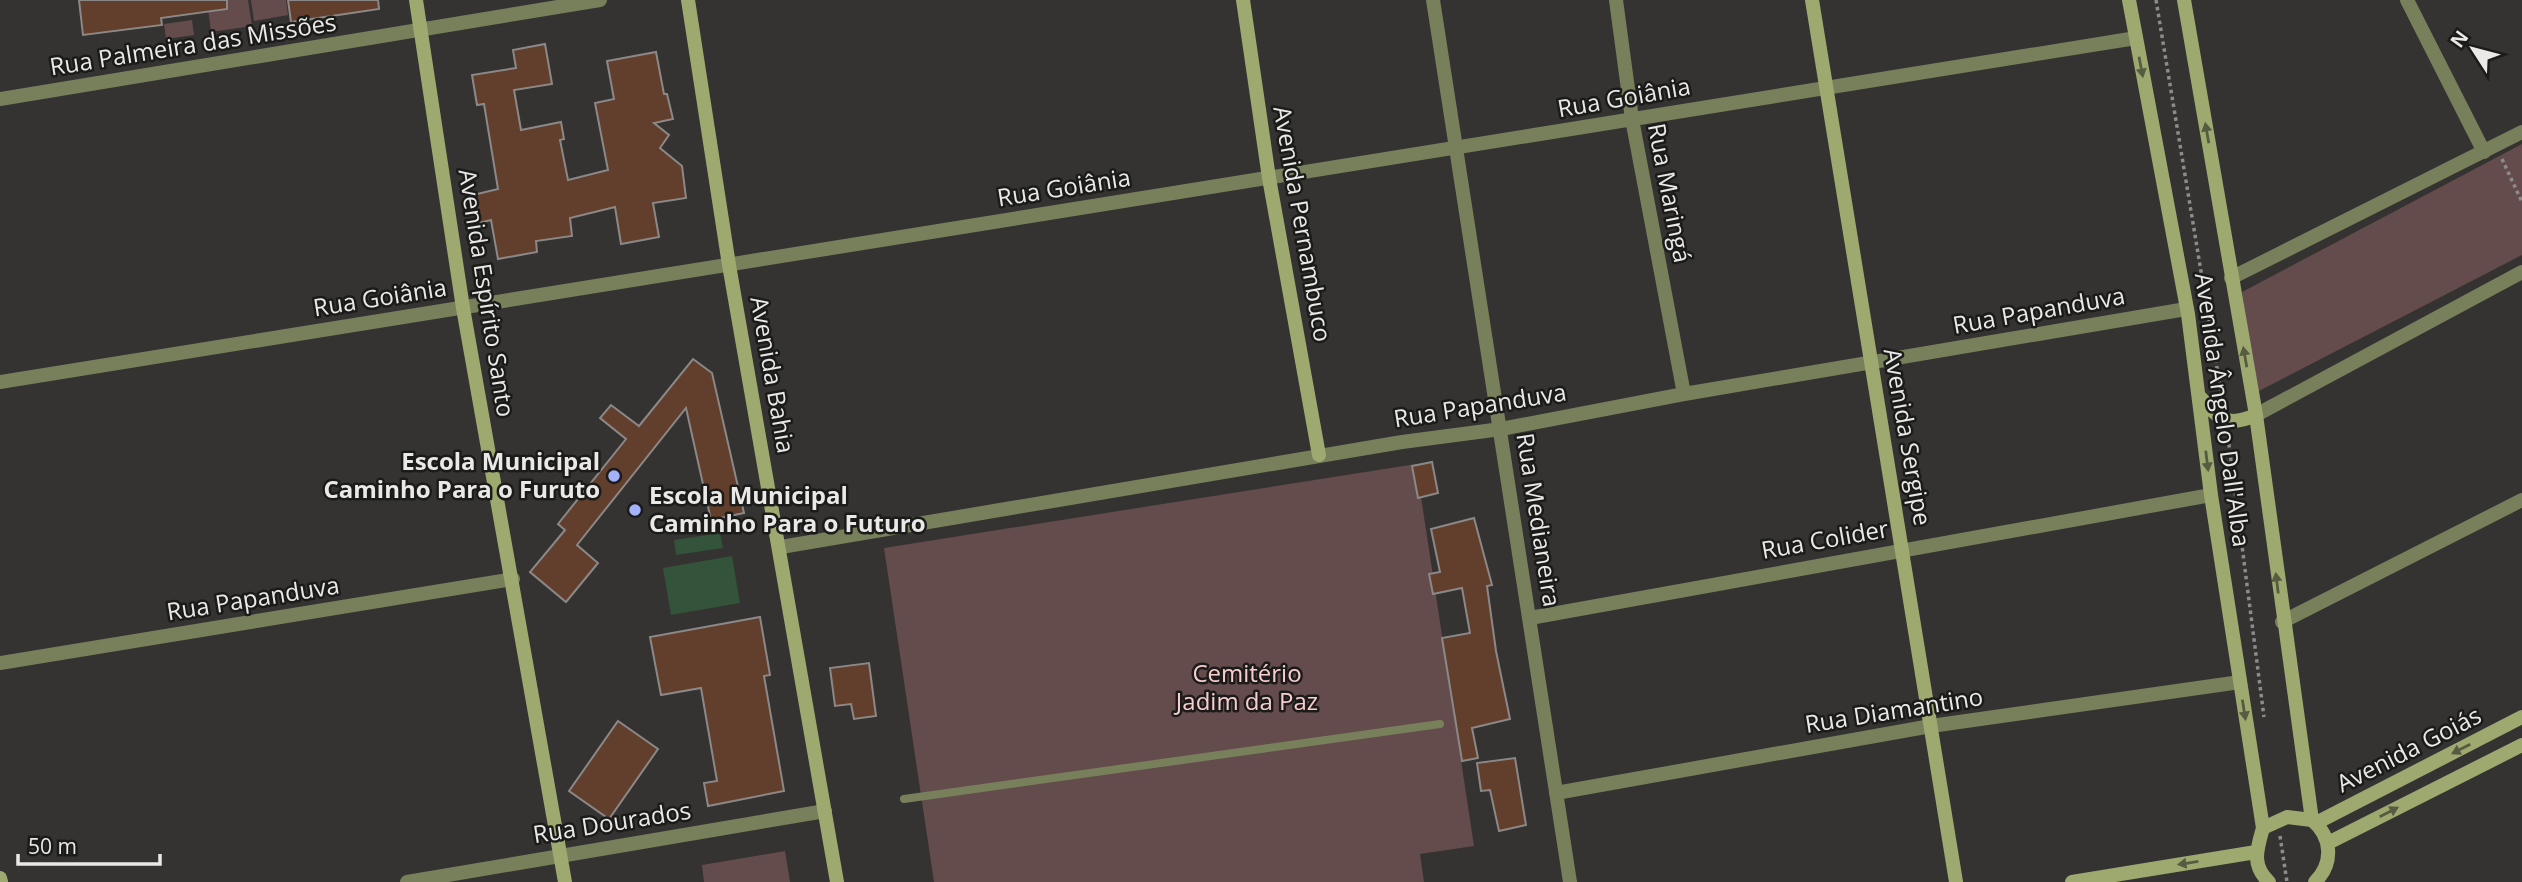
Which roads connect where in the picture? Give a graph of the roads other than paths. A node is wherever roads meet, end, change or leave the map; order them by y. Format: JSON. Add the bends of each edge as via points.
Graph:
{"nodes":[{"id":1,"x":416,"y":0,"type":"edge"},
{"id":2,"x":600,"y":0,"type":"edge"},
{"id":3,"x":688,"y":0,"type":"edge"},
{"id":4,"x":1243,"y":0,"type":"edge"},
{"id":5,"x":1433,"y":0,"type":"edge"},
{"id":6,"x":1616,"y":0,"type":"edge"},
{"id":7,"x":1812,"y":0,"type":"edge"},
{"id":8,"x":2129,"y":0,"type":"edge"},
{"id":9,"x":2184,"y":0,"type":"edge"},
{"id":10,"x":2407,"y":0,"type":"edge"},
{"id":11,"x":421,"y":32,"type":"junction"},
{"id":12,"x":2136,"y":38,"type":"junction"},
{"id":13,"x":1826,"y":87,"type":"junction"},
{"id":14,"x":0,"y":99,"type":"edge"},
{"id":15,"x":1632,"y":119,"type":"junction"},
{"id":16,"x":2522,"y":132,"type":"edge"},
{"id":17,"x":1456,"y":149,"type":"junction"},
{"id":18,"x":2490,"y":149,"type":"junction"},
{"id":19,"x":1269,"y":178,"type":"junction"},
{"id":20,"x":729,"y":265,"type":"junction"},
{"id":21,"x":2522,"y":272,"type":"edge"},
{"id":22,"x":2231,"y":278,"type":"junction"},
{"id":23,"x":463,"y":308,"type":"junction"},
{"id":24,"x":2186,"y":309,"type":"junction"},
{"id":25,"x":1871,"y":362,"type":"junction"},
{"id":26,"x":0,"y":382,"type":"edge"},
{"id":27,"x":1684,"y":394,"type":"junction"},
{"id":28,"x":2200,"y":397,"type":"junction"},
{"id":29,"x":2256,"y":415,"type":"junction"},
{"id":30,"x":1500,"y":429,"type":"junction"},
{"id":31,"x":1319,"y":456,"type":"junction"},
{"id":32,"x":2211,"y":495,"type":"junction"},
{"id":33,"x":2522,"y":500,"type":"edge"},
{"id":34,"x":781,"y":547,"type":"junction"},
{"id":35,"x":1903,"y":549,"type":"junction"},
{"id":36,"x":513,"y":579,"type":"junction"},
{"id":37,"x":1530,"y":618,"type":"junction"},
{"id":38,"x":2282,"y":622,"type":"junction"},
{"id":39,"x":0,"y":663,"type":"edge"},
{"id":40,"x":2240,"y":682,"type":"junction"},
{"id":41,"x":2522,"y":717,"type":"edge"},
{"id":42,"x":1440,"y":724,"type":"dead end"},
{"id":43,"x":1931,"y":726,"type":"junction"},
{"id":44,"x":2522,"y":744,"type":"edge"},
{"id":45,"x":1556,"y":793,"type":"junction"},
{"id":46,"x":904,"y":799,"type":"dead end"},
{"id":47,"x":825,"y":811,"type":"junction"},
{"id":48,"x":2314,"y":822,"type":"junction"},
{"id":49,"x":2263,"y":828,"type":"junction"},
{"id":50,"x":2328,"y":842,"type":"junction"},
{"id":51,"x":2256,"y":852,"type":"junction"},
{"id":52,"x":560,"y":854,"type":"junction"},
{"id":53,"x":2320,"y":880,"type":"edge"},
{"id":54,"x":2268,"y":881,"type":"edge"},
{"id":55,"x":407,"y":882,"type":"edge"},
{"id":56,"x":565,"y":882,"type":"edge"},
{"id":57,"x":837,"y":882,"type":"edge"},
{"id":58,"x":1570,"y":882,"type":"edge"},
{"id":59,"x":1956,"y":882,"type":"edge"},
{"id":60,"x":2072,"y":882,"type":"edge"},
{"id":61,"x":2249,"y":882,"type":"edge"}],
"edges":[{"from":1,"to":11,"type":"street","name":"Avenida Espírito Santo"},
{"from":2,"to":11,"type":"street","name":"Rua Palmeira das Missões"},
{"from":3,"to":20,"type":"street","name":"Avenida Bahia"},
{"from":4,"to":19,"type":"street","name":"Avenida Pernambuco"},
{"from":5,"to":17,"type":"street","name":"Rua Medianeira"},
{"from":6,"to":15,"type":"street","name":"Rua Maringá"},
{"from":7,"to":13,"type":"street","name":"Avenida Sergipe"},
{"from":8,"to":12,"type":"street","name":"Avenida Ângelo Dall'Alba"},
{"from":22,"to":9,"type":"street","name":"Avenida Ângelo Dall'Alba","one_way":true},
{"from":10,"to":18,"type":"street"},
{"from":11,"to":14,"type":"street","name":"Rua Palmeira das Missões"},
{"from":11,"to":23,"type":"street","name":"Avenida Espírito Santo"},
{"from":12,"to":13,"type":"street","name":"Rua Goiânia"},
{"from":12,"to":24,"type":"street","name":"Avenida Ângelo Dall'Alba","one_way":true},
{"from":13,"to":15,"type":"street","name":"Rua Goiânia"},
{"from":13,"to":25,"type":"street","name":"Avenida Sergipe"},
{"from":15,"to":17,"type":"street","name":"Rua Goiânia"},
{"from":15,"to":27,"type":"street","name":"Rua Maringá"},
{"from":16,"to":18,"type":"street"},
{"from":17,"to":19,"type":"street","name":"Rua Goiânia"},
{"from":17,"to":30,"type":"street","name":"Rua Medianeira"},
{"from":18,"to":22,"type":"street"},
{"from":19,"to":20,"type":"street","name":"Rua Goiânia"},
{"from":19,"to":31,"type":"street","name":"Avenida Pernambuco"},
{"from":20,"to":23,"type":"street","name":"Rua Goiânia"},
{"from":20,"to":34,"type":"street","name":"Avenida Bahia"},
{"from":21,"to":29,"type":"street"},
{"from":29,"to":22,"type":"street","name":"Avenida Ângelo Dall'Alba","one_way":true},
{"from":23,"to":26,"type":"street","name":"Rua Goiânia"},
{"from":23,"to":36,"type":"street","name":"Avenida Espírito Santo"},
{"from":24,"to":25,"type":"street","name":"Rua Papanduva"},
{"from":24,"to":28,"type":"street","name":"Avenida Ângelo Dall'Alba"},
{"from":25,"to":27,"type":"street","name":"Rua Papanduva"},
{"from":25,"to":35,"type":"street","name":"Avenida Sergipe"},
{"from":27,"to":30,"type":"street","name":"Rua Papanduva"},
{"from":28,"to":29,"type":"street","via":[[2225,421],[2241,422]]},
{"from":28,"to":32,"type":"street","name":"Avenida Ângelo Dall'Alba","one_way":true},
{"from":38,"to":29,"type":"street","name":"Avenida Ângelo Dall'Alba","one_way":true},
{"from":30,"to":31,"type":"street","name":"Rua Papanduva"},
{"from":30,"to":37,"type":"street","name":"Rua Medianeira"},
{"from":31,"to":34,"type":"street","name":"Rua Papanduva"},
{"from":32,"to":35,"type":"street","name":"Rua Colider"},
{"from":32,"to":40,"type":"street","name":"Avenida Ângelo Dall'Alba"},
{"from":33,"to":38,"type":"street"},
{"from":34,"to":47,"type":"street","name":"Avenida Bahia"},
{"from":35,"to":37,"type":"street","name":"Rua Colider"},
{"from":35,"to":43,"type":"street","name":"Avenida Sergipe"},
{"from":36,"to":39,"type":"street","name":"Rua Papanduva"},
{"from":36,"to":52,"type":"street","name":"Avenida Espírito Santo"},
{"from":37,"to":45,"type":"street","name":"Rua Medianeira"},
{"from":38,"to":48,"type":"street","name":"Avenida Ângelo Dall'Alba"},
{"from":40,"to":43,"type":"street","name":"Rua Diamantino"},
{"from":40,"to":49,"type":"street","name":"Avenida Ângelo Dall'Alba","one_way":true},
{"from":41,"to":48,"type":"street","name":"Avenida Goiás","one_way":true},
{"from":42,"to":46,"type":"lane"},
{"from":43,"to":45,"type":"street","name":"Rua Diamantino"},
{"from":43,"to":59,"type":"street","name":"Avenida Sergipe"},
{"from":50,"to":44,"type":"street","name":"Avenida Goiás","one_way":true},
{"from":45,"to":58,"type":"street","name":"Rua Medianeira"},
{"from":47,"to":52,"type":"street","name":"Rua Dourados"},
{"from":47,"to":57,"type":"street","name":"Avenida Bahia"},
{"from":48,"to":49,"type":"street","via":[[2287,817]]},
{"from":48,"to":50,"type":"street"},
{"from":49,"to":51,"type":"street"},
{"from":50,"to":53,"type":"street","via":[[2328,860]]},
{"from":51,"to":54,"type":"street","via":[[2258,867]]},
{"from":51,"to":60,"type":"street","one_way":true},
{"from":52,"to":55,"type":"street","name":"Rua Dourados"},
{"from":52,"to":56,"type":"street","name":"Avenida Espírito Santo"},
{"from":54,"to":61,"type":"street"}]}
